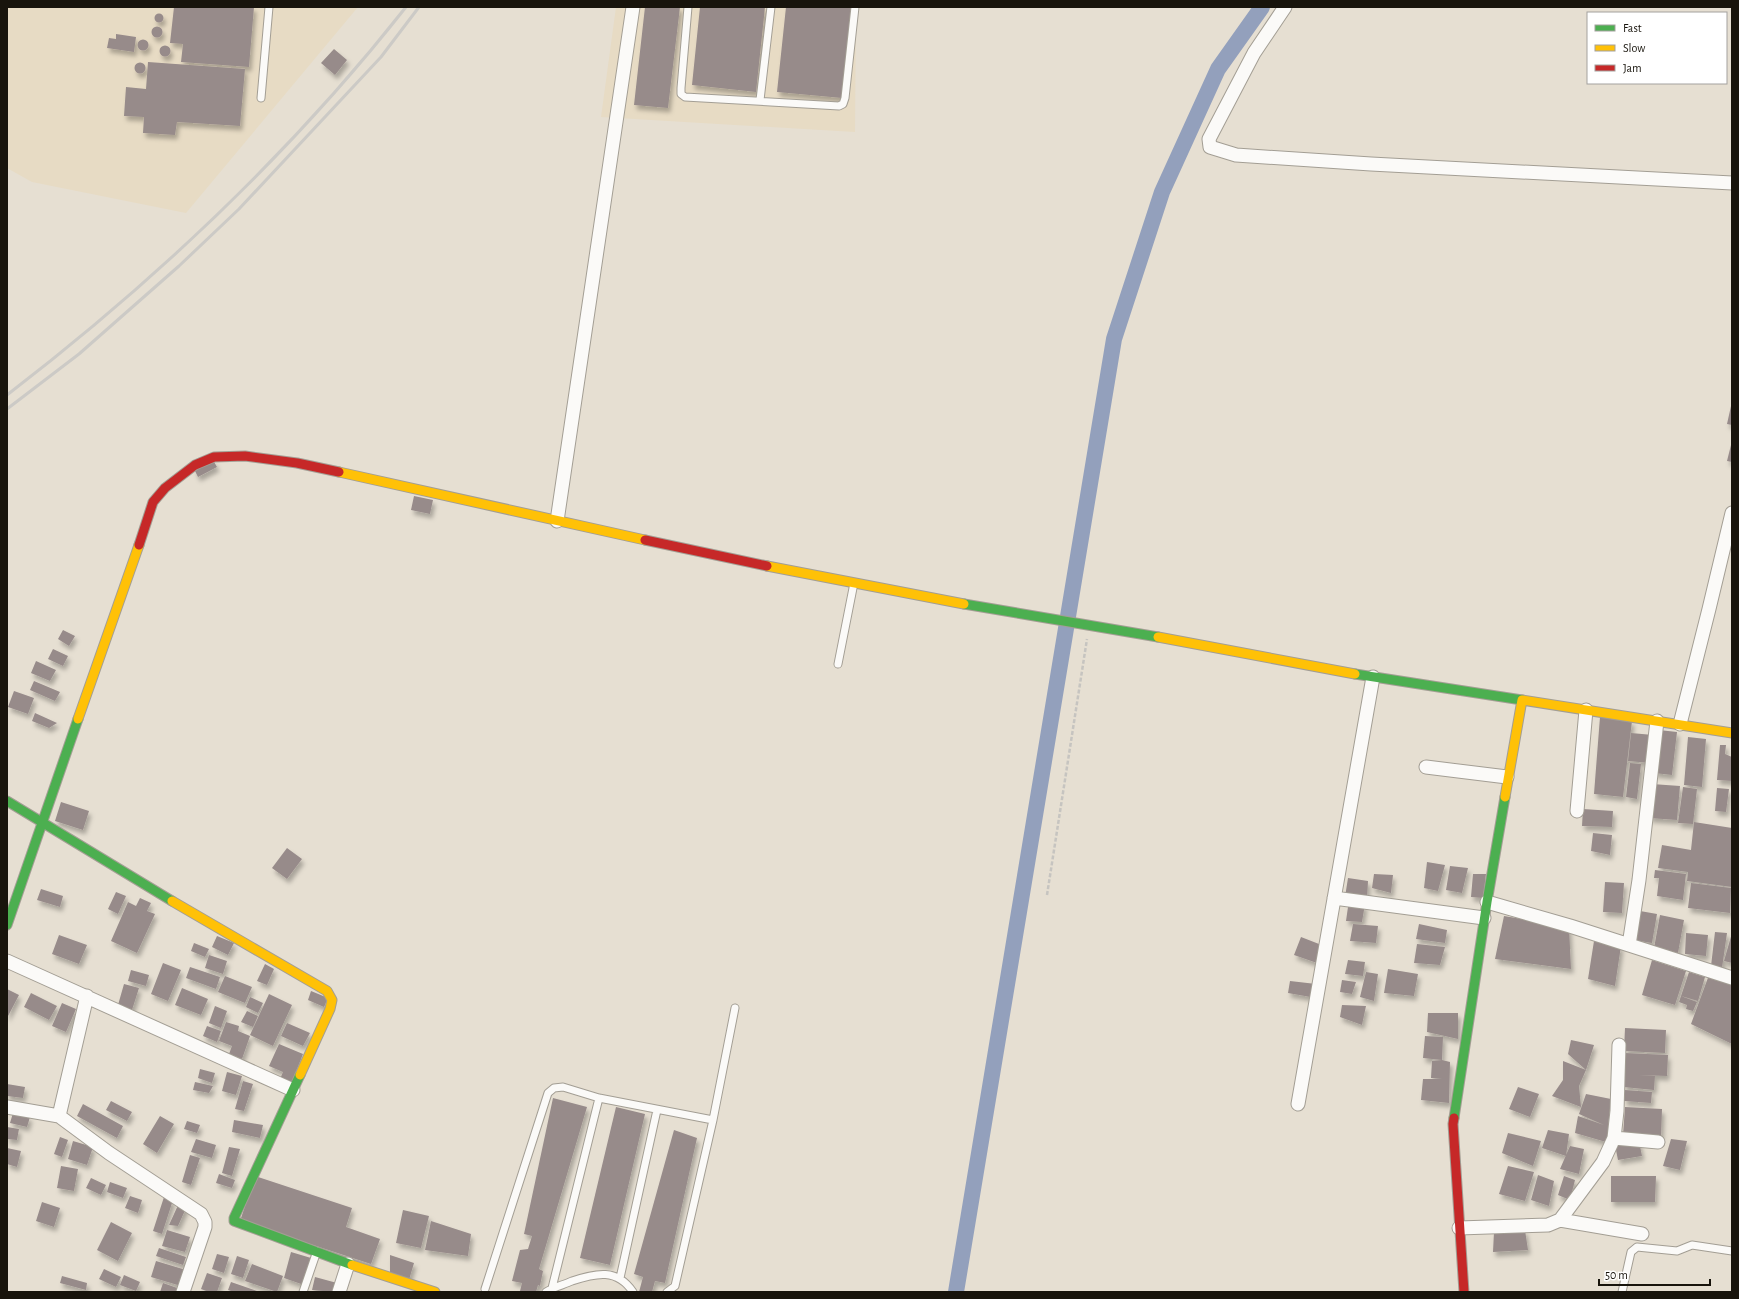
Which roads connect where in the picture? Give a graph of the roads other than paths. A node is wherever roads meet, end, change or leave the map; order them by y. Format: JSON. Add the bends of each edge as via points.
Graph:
{"nodes":[{"id":1,"x":269,"y":7,"type":"edge"},
{"id":2,"x":633,"y":7,"type":"edge"},
{"id":3,"x":688,"y":7,"type":"edge"},
{"id":4,"x":771,"y":7,"type":"edge"},
{"id":5,"x":855,"y":7,"type":"edge"},
{"id":6,"x":1285,"y":7,"type":"edge"},
{"id":7,"x":261,"y":98,"type":"dead end"},
{"id":8,"x":760,"y":100,"type":"junction"},
{"id":9,"x":1732,"y":183,"type":"edge"},
{"id":10,"x":1732,"y":513,"type":"edge"},
{"id":11,"x":557,"y":521,"type":"junction"},
{"id":12,"x":854,"y":583,"type":"junction"},
{"id":13,"x":838,"y":664,"type":"dead end"},
{"id":14,"x":1373,"y":677,"type":"junction"},
{"id":15,"x":1522,"y":700,"type":"junction"},
{"id":16,"x":1586,"y":710,"type":"junction"},
{"id":17,"x":1657,"y":720,"type":"junction"},
{"id":18,"x":1680,"y":724,"type":"junction"},
{"id":19,"x":1732,"y":733,"type":"edge"},
{"id":20,"x":1426,"y":767,"type":"dead end"},
{"id":21,"x":1507,"y":777,"type":"junction"},
{"id":22,"x":7,"y":801,"type":"edge"},
{"id":23,"x":1576,"y":811,"type":"dead end"},
{"id":24,"x":42,"y":821,"type":"junction"},
{"id":25,"x":1334,"y":898,"type":"junction"},
{"id":26,"x":1487,"y":902,"type":"junction"},
{"id":27,"x":1484,"y":918,"type":"junction"},
{"id":28,"x":7,"y":925,"type":"edge"},
{"id":29,"x":1629,"y":945,"type":"junction"},
{"id":30,"x":7,"y":961,"type":"edge"},
{"id":31,"x":1732,"y":978,"type":"edge"},
{"id":32,"x":87,"y":996,"type":"junction"},
{"id":33,"x":736,"y":1008,"type":"dead end"},
{"id":34,"x":1619,"y":1045,"type":"dead end"},
{"id":35,"x":293,"y":1090,"type":"junction"},
{"id":36,"x":599,"y":1098,"type":"junction"},
{"id":37,"x":1298,"y":1104,"type":"dead end"},
{"id":38,"x":7,"y":1107,"type":"edge"},
{"id":39,"x":657,"y":1110,"type":"junction"},
{"id":40,"x":59,"y":1116,"type":"junction"},
{"id":41,"x":712,"y":1120,"type":"junction"},
{"id":42,"x":1614,"y":1138,"type":"junction"},
{"id":43,"x":1658,"y":1142,"type":"dead end"},
{"id":44,"x":1560,"y":1220,"type":"junction"},
{"id":45,"x":1459,"y":1228,"type":"junction"},
{"id":46,"x":1642,"y":1234,"type":"dead end"},
{"id":47,"x":317,"y":1251,"type":"junction"},
{"id":48,"x":1732,"y":1251,"type":"edge"},
{"id":49,"x":348,"y":1264,"type":"junction"},
{"id":50,"x":620,"y":1278,"type":"junction"},
{"id":51,"x":485,"y":1289,"type":"dead end"},
{"id":52,"x":675,"y":1289,"type":"edge"},
{"id":53,"x":549,"y":1290,"type":"edge"},
{"id":54,"x":183,"y":1292,"type":"edge"},
{"id":55,"x":303,"y":1292,"type":"edge"},
{"id":56,"x":339,"y":1292,"type":"edge"},
{"id":57,"x":435,"y":1292,"type":"edge"},
{"id":58,"x":633,"y":1292,"type":"edge"},
{"id":59,"x":667,"y":1292,"type":"edge"},
{"id":60,"x":1464,"y":1292,"type":"edge"},
{"id":61,"x":1622,"y":1292,"type":"edge"}],
"edges":[{"from":1,"to":7,"type":"lane"},
{"from":2,"to":11,"type":"street"},
{"from":3,"to":8,"type":"lane","via":[[681,94],[685,97]]},
{"from":4,"to":8,"type":"lane"},
{"from":5,"to":8,"type":"lane","via":[[846,98],[843,104],[839,106]]},
{"from":6,"to":9,"type":"street","via":[[1254,53],[1209,139],[1210,147],[1236,155]]},
{"from":10,"to":18,"type":"street"},
{"from":11,"to":12,"type":"street"},
{"from":11,"to":24,"type":"street","via":[[297,463],[245,456],[214,457],[196,465],[165,488],[153,502]]},
{"from":12,"to":13,"type":"lane"},
{"from":12,"to":14,"type":"street"},
{"from":14,"to":15,"type":"street"},
{"from":14,"to":25,"type":"street"},
{"from":15,"to":16,"type":"street"},
{"from":15,"to":21,"type":"street"},
{"from":16,"to":17,"type":"street"},
{"from":16,"to":23,"type":"street"},
{"from":17,"to":18,"type":"street"},
{"from":17,"to":29,"type":"street"},
{"from":18,"to":19,"type":"street"},
{"from":20,"to":21,"type":"street"},
{"from":21,"to":26,"type":"street"},
{"from":22,"to":24,"type":"street"},
{"from":24,"to":28,"type":"street"},
{"from":24,"to":35,"type":"street","via":[[326,992],[332,1000],[330,1009]]},
{"from":25,"to":27,"type":"street"},
{"from":25,"to":37,"type":"street"},
{"from":26,"to":27,"type":"street"},
{"from":26,"to":29,"type":"street"},
{"from":27,"to":45,"type":"street","via":[[1453,1124]]},
{"from":29,"to":31,"type":"street"},
{"from":30,"to":32,"type":"street"},
{"from":32,"to":35,"type":"street"},
{"from":32,"to":40,"type":"street"},
{"from":33,"to":41,"type":"lane"},
{"from":34,"to":42,"type":"street"},
{"from":35,"to":47,"type":"street","via":[[234,1220]]},
{"from":36,"to":39,"type":"lane"},
{"from":36,"to":51,"type":"lane","via":[[563,1087],[548,1092]]},
{"from":36,"to":53,"type":"lane"},
{"from":38,"to":40,"type":"street"},
{"from":39,"to":41,"type":"lane"},
{"from":39,"to":50,"type":"lane"},
{"from":40,"to":54,"type":"street","via":[[109,1153],[201,1214],[205,1228]]},
{"from":41,"to":52,"type":"lane"},
{"from":42,"to":43,"type":"street"},
{"from":42,"to":44,"type":"street","via":[[1603,1162]]},
{"from":44,"to":45,"type":"street","via":[[1548,1225]]},
{"from":44,"to":46,"type":"street"},
{"from":45,"to":60,"type":"street"},
{"from":47,"to":49,"type":"street"},
{"from":47,"to":55,"type":"lane"},
{"from":48,"to":61,"type":"lane","via":[[1692,1245],[1676,1251],[1637,1247],[1631,1252]]},
{"from":49,"to":56,"type":"street"},
{"from":49,"to":57,"type":"street"},
{"from":50,"to":53,"type":"lane","via":[[597,1274]]},
{"from":50,"to":58,"type":"lane"},
{"from":52,"to":59,"type":"lane"}]}
